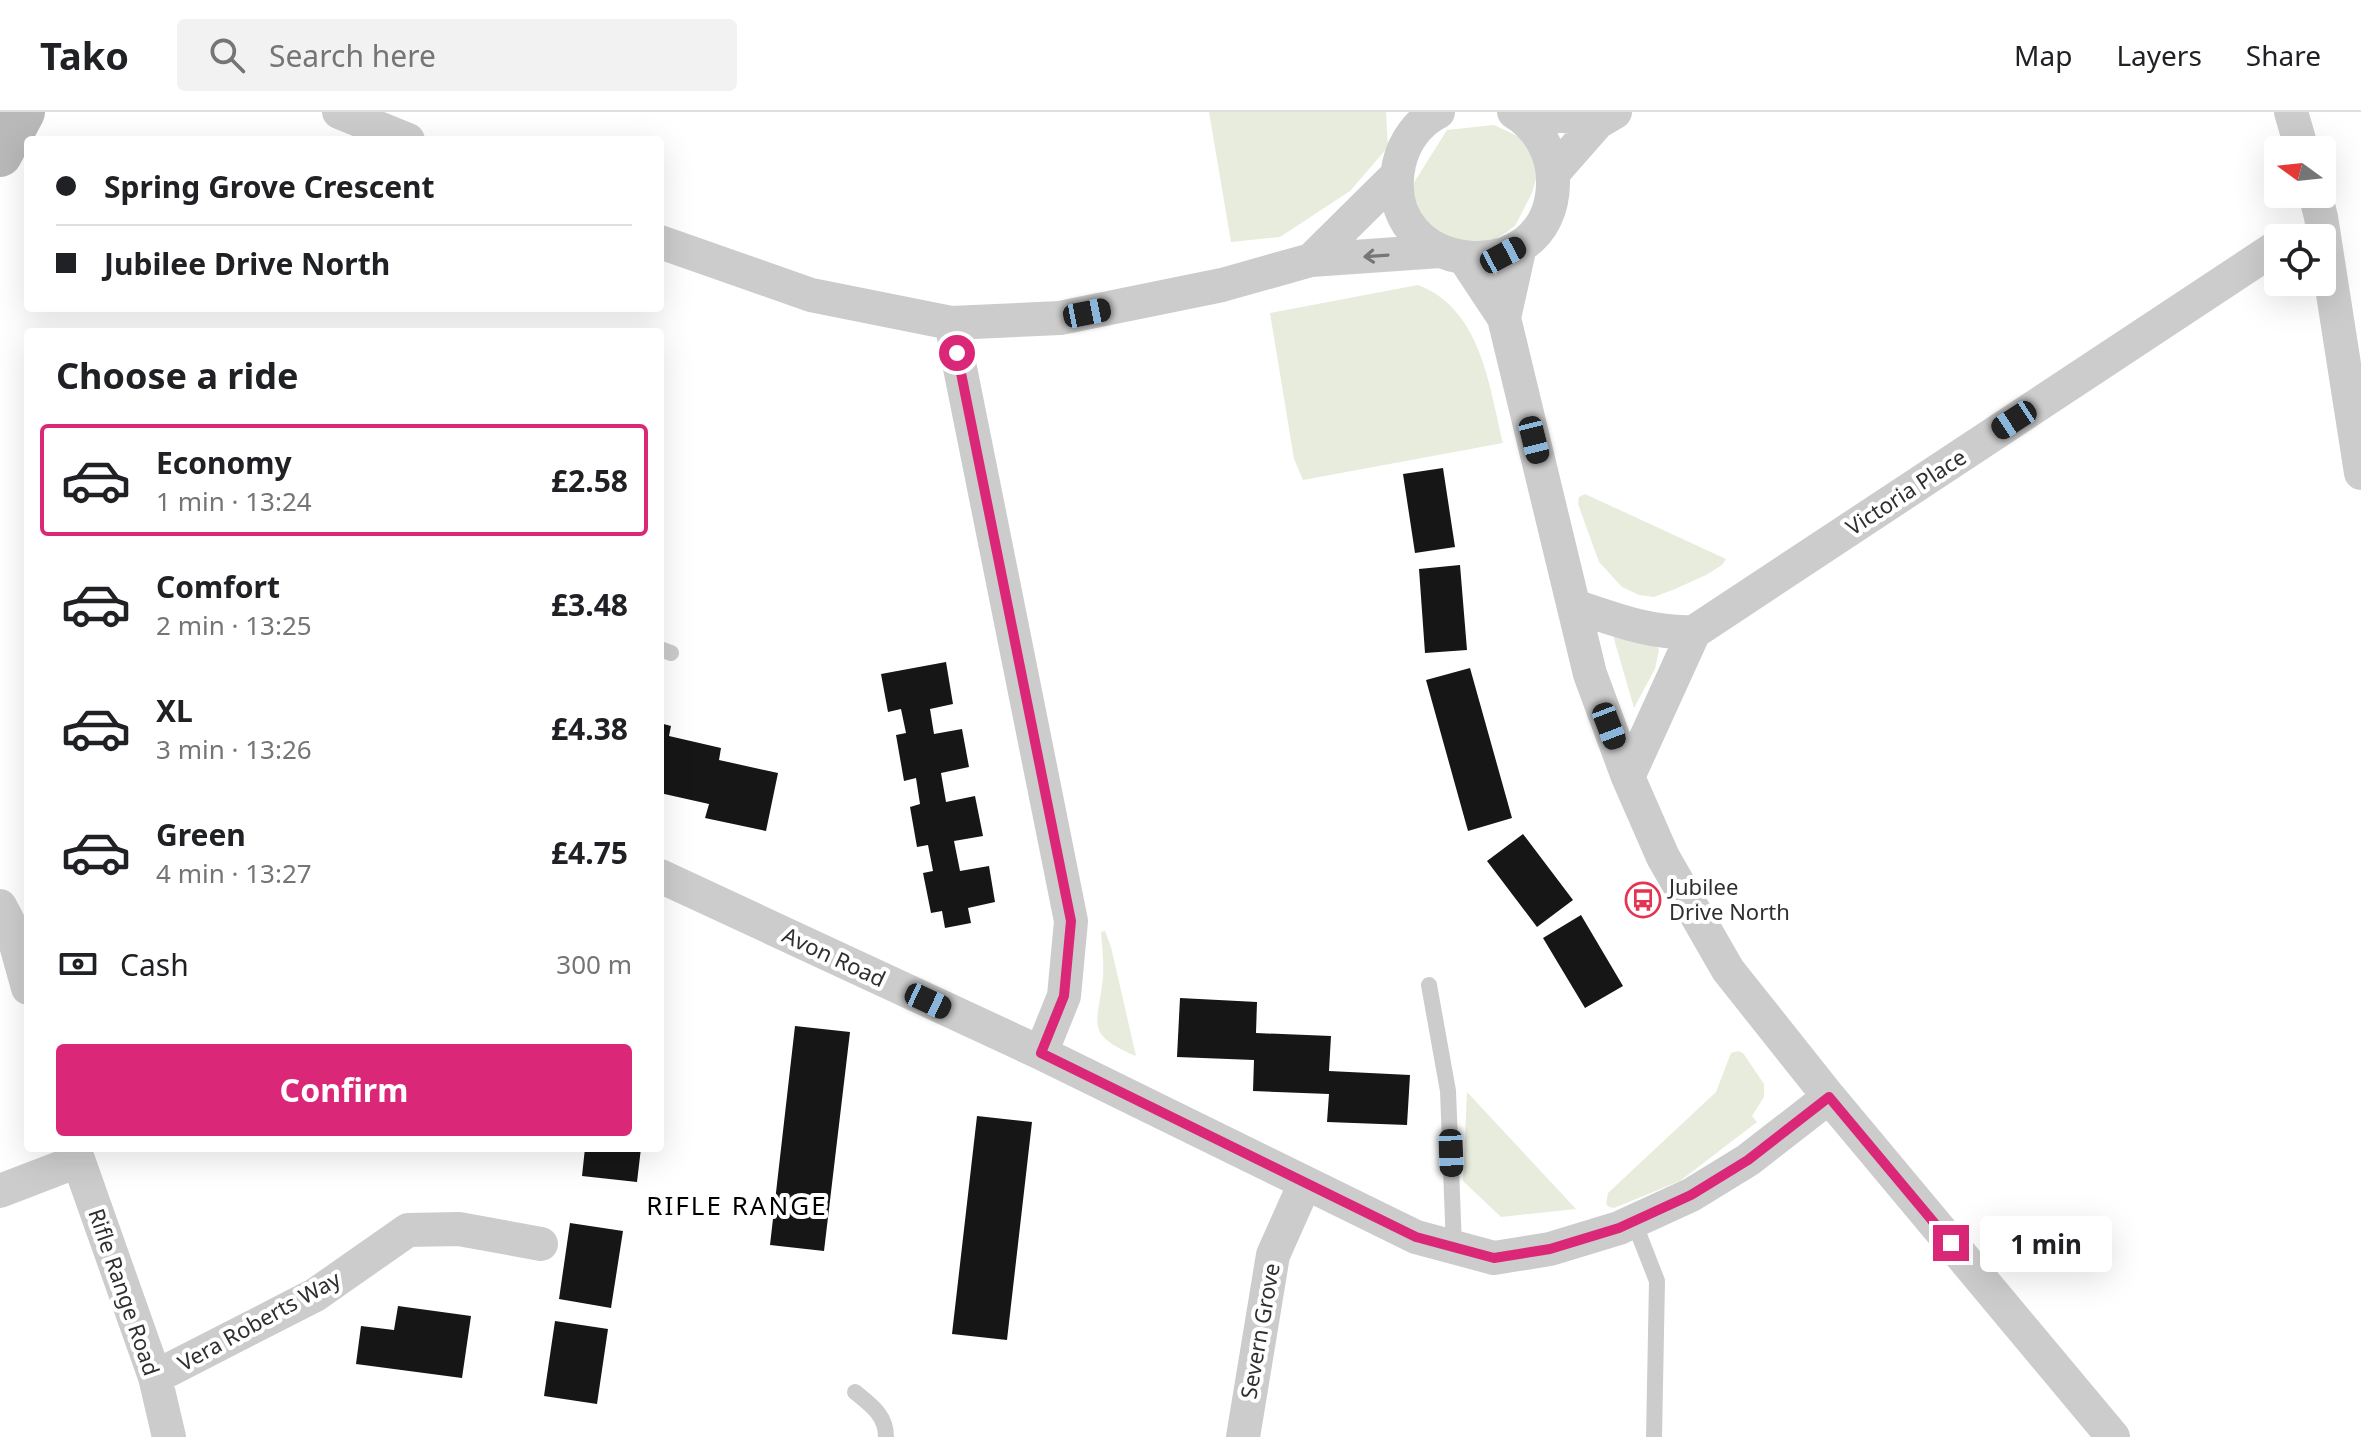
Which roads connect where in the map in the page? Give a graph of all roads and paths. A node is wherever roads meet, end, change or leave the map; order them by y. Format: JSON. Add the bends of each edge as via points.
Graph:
{"nodes":[{"id":1,"x":23,"y":112,"type":"edge"},
{"id":2,"x":339,"y":112,"type":"edge"},
{"id":3,"x":1514,"y":112,"type":"edge"},
{"id":4,"x":1541,"y":112,"type":"edge"},
{"id":5,"x":2291,"y":112,"type":"edge"},
{"id":6,"x":1607,"y":117,"type":"edge"},
{"id":7,"x":1422,"y":118,"type":"edge"},
{"id":8,"x":398,"y":136,"type":"edge"},
{"id":9,"x":2298,"y":136,"type":"edge"},
{"id":10,"x":0,"y":155,"type":"edge"},
{"id":11,"x":1554,"y":172,"type":"junction"},
{"id":12,"x":1397,"y":175,"type":"junction"},
{"id":13,"x":2315,"y":208,"type":"edge"},
{"id":14,"x":2318,"y":208,"type":"edge"},
{"id":15,"x":2301,"y":224,"type":"edge"},
{"id":16,"x":664,"y":243,"type":"edge"},
{"id":17,"x":1520,"y":246,"type":"junction"},
{"id":18,"x":1452,"y":255,"type":"junction"},
{"id":19,"x":2264,"y":255,"type":"edge"},
{"id":20,"x":1311,"y":260,"type":"junction"},
{"id":21,"x":1504,"y":318,"type":"junction"},
{"id":22,"x":951,"y":323,"type":"junction"},
{"id":23,"x":2361,"y":473,"type":"edge"},
{"id":24,"x":1574,"y":606,"type":"junction"},
{"id":25,"x":1694,"y":632,"type":"junction"},
{"id":26,"x":1628,"y":777,"type":"junction"},
{"id":27,"x":664,"y":878,"type":"edge"},
{"id":28,"x":13,"y":917,"type":"edge"},
{"id":29,"x":24,"y":969,"type":"edge"},
{"id":30,"x":1429,"y":985,"type":"dead end"},
{"id":31,"x":1041,"y":1053,"type":"junction"},
{"id":32,"x":1829,"y":1097,"type":"junction"},
{"id":33,"x":76,"y":1155,"type":"edge"},
{"id":34,"x":1305,"y":1183,"type":"junction"},
{"id":35,"x":0,"y":1191,"type":"edge"},
{"id":36,"x":1634,"y":1222,"type":"junction"},
{"id":37,"x":541,"y":1244,"type":"dead end"},
{"id":38,"x":1454,"y":1247,"type":"junction"},
{"id":39,"x":155,"y":1377,"type":"junction"},
{"id":40,"x":855,"y":1392,"type":"dead end"},
{"id":41,"x":169,"y":1437,"type":"edge"},
{"id":42,"x":886,"y":1437,"type":"edge"},
{"id":43,"x":1243,"y":1437,"type":"edge"},
{"id":44,"x":1654,"y":1437,"type":"edge"},
{"id":45,"x":2113,"y":1437,"type":"edge"}],
"edges":[{"from":1,"to":10,"type":"main road"},
{"from":2,"to":8,"type":"street"},
{"from":3,"to":11,"type":"street","via":[[1535,129]]},
{"from":4,"to":6,"type":"street"},
{"from":5,"to":9,"type":"street"},
{"from":6,"to":11,"type":"street"},
{"from":7,"to":12,"type":"street","via":[[1402,152]]},
{"from":11,"to":17,"type":"street","via":[[1547,214]]},
{"from":12,"to":18,"type":"street","via":[[1398,198],[1407,220],[1421,238]]},
{"from":12,"to":20,"type":"street"},
{"from":13,"to":15,"type":"street"},
{"from":14,"to":23,"type":"street"},
{"from":16,"to":22,"type":"street","via":[[811,295]]},
{"from":17,"to":18,"type":"street","via":[[1484,259]]},
{"from":17,"to":21,"type":"street"},
{"from":18,"to":20,"type":"street","one_way":true},
{"from":18,"to":21,"type":"street"},
{"from":19,"to":25,"type":"street","name":"Victoria Place"},
{"from":20,"to":22,"type":"street","via":[[1222,285],[1060,318]]},
{"from":21,"to":24,"type":"street"},
{"from":22,"to":31,"type":"street","via":[[1071,921],[1064,996]]},
{"from":24,"to":25,"type":"street","via":[[1667,633]]},
{"from":24,"to":26,"type":"street","via":[[1590,674]]},
{"from":25,"to":26,"type":"street"},
{"from":26,"to":32,"type":"street","via":[[1663,857],[1728,970]]},
{"from":27,"to":31,"type":"street","name":"Avon Road"},
{"from":28,"to":29,"type":"street"},
{"from":30,"to":38,"type":"lane","via":[[1448,1091]]},
{"from":31,"to":34,"type":"street","name":"Avon Road"},
{"from":32,"to":36,"type":"street","name":"Avon Road","via":[[1748,1160]]},
{"from":32,"to":45,"type":"street"},
{"from":33,"to":35,"type":"street"},
{"from":33,"to":39,"type":"street","name":"Rifle Range Road"},
{"from":34,"to":38,"type":"street","name":"Avon Road","via":[[1416,1237]]},
{"from":34,"to":43,"type":"street","name":"Severn Grove","via":[[1273,1255]]},
{"from":36,"to":38,"type":"street","name":"Avon Road","via":[[1550,1249],[1494,1258]]},
{"from":36,"to":44,"type":"lane","via":[[1657,1281]]},
{"from":37,"to":39,"type":"street","name":"Vera Roberts Way","via":[[459,1229],[408,1230],[315,1295]]},
{"from":39,"to":41,"type":"street","name":"Rifle Range Road"},
{"from":40,"to":42,"type":"lane","via":[[879,1412]]}]}
